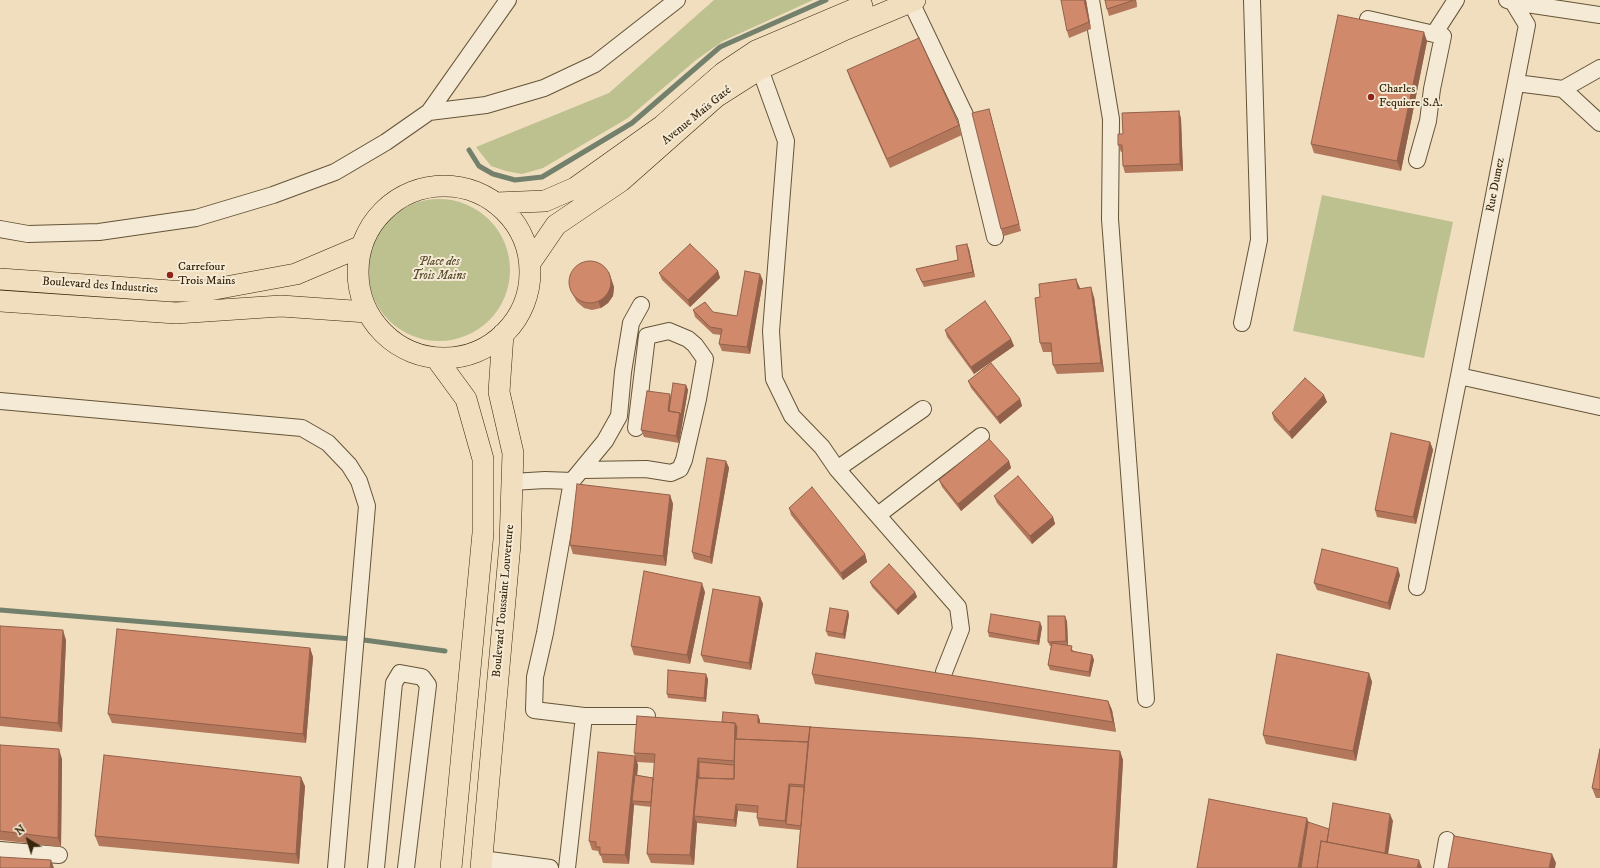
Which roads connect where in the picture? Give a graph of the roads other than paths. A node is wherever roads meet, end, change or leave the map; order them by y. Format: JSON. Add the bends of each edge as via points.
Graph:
{"nodes":[{"id":1,"x":508,"y":0,"type":"edge"},
{"id":2,"x":677,"y":0,"type":"edge"},
{"id":3,"x":878,"y":0,"type":"edge"},
{"id":4,"x":1091,"y":0,"type":"edge"},
{"id":5,"x":1252,"y":0,"type":"edge"},
{"id":6,"x":1456,"y":0,"type":"edge"},
{"id":7,"x":913,"y":1,"type":"edge"},
{"id":8,"x":1510,"y":1,"type":"edge"},
{"id":9,"x":1600,"y":15,"type":"edge"},
{"id":10,"x":1368,"y":19,"type":"edge"},
{"id":11,"x":1434,"y":34,"type":"junction"},
{"id":12,"x":1600,"y":68,"type":"edge"},
{"id":13,"x":760,"y":69,"type":"junction"},
{"id":14,"x":1516,"y":83,"type":"junction"},
{"id":15,"x":1563,"y":89,"type":"junction"},
{"id":16,"x":429,"y":112,"type":"junction"},
{"id":17,"x":1600,"y":123,"type":"edge"},
{"id":18,"x":1417,"y":160,"type":"dead end"},
{"id":19,"x":496,"y":203,"type":"junction"},
{"id":20,"x":0,"y":229,"type":"edge"},
{"id":21,"x":994,"y":237,"type":"dead end"},
{"id":22,"x":362,"y":246,"type":"junction"},
{"id":23,"x":530,"y":263,"type":"junction"},
{"id":24,"x":0,"y":279,"type":"edge"},
{"id":25,"x":0,"y":301,"type":"edge"},
{"id":26,"x":641,"y":305,"type":"dead end"},
{"id":27,"x":368,"y":312,"type":"junction"},
{"id":28,"x":1242,"y":323,"type":"dead end"},
{"id":29,"x":503,"y":334,"type":"junction"},
{"id":30,"x":436,"y":358,"type":"junction"},
{"id":31,"x":1460,"y":376,"type":"junction"},
{"id":32,"x":0,"y":401,"type":"edge"},
{"id":33,"x":1600,"y":407,"type":"edge"},
{"id":34,"x":923,"y":409,"type":"dead end"},
{"id":35,"x":636,"y":428,"type":"dead end"},
{"id":36,"x":981,"y":436,"type":"dead end"},
{"id":37,"x":838,"y":470,"type":"junction"},
{"id":38,"x":577,"y":475,"type":"junction"},
{"id":39,"x":512,"y":482,"type":"junction"},
{"id":40,"x":878,"y":515,"type":"junction"},
{"id":41,"x":1417,"y":587,"type":"dead end"},
{"id":42,"x":944,"y":672,"type":"dead end"},
{"id":43,"x":1146,"y":699,"type":"dead end"},
{"id":44,"x":584,"y":716,"type":"junction"},
{"id":45,"x":647,"y":716,"type":"edge"},
{"id":46,"x":1447,"y":840,"type":"dead end"},
{"id":47,"x":0,"y":850,"type":"edge"},
{"id":48,"x":60,"y":855,"type":"dead end"},
{"id":49,"x":482,"y":864,"type":"edge"},
{"id":50,"x":336,"y":868,"type":"edge"},
{"id":51,"x":376,"y":868,"type":"edge"},
{"id":52,"x":406,"y":868,"type":"edge"},
{"id":53,"x":451,"y":868,"type":"edge"},
{"id":54,"x":550,"y":868,"type":"edge"},
{"id":55,"x":567,"y":868,"type":"edge"},
{"id":56,"x":1442,"y":868,"type":"edge"}],
"edges":[{"from":1,"to":16,"type":"street"},
{"from":2,"to":16,"type":"street","via":[[595,64],[544,88],[486,105]]},
{"from":3,"to":19,"type":"main road","name":"Avenue Maïs Gaté","via":[[756,51],[723,73],[662,126],[575,188],[545,202]]},
{"from":4,"to":43,"type":"street","via":[[1111,119],[1110,219]]},
{"from":5,"to":28,"type":"street","via":[[1259,240]]},
{"from":6,"to":11,"type":"street"},
{"from":7,"to":13,"type":"main road","name":"Avenue Maïs Gaté"},
{"from":7,"to":21,"type":"street","via":[[966,117]]},
{"from":8,"to":9,"type":"street"},
{"from":8,"to":14,"type":"street","name":"Rue Dumez","via":[[1527,25]]},
{"from":10,"to":11,"type":"street"},
{"from":11,"to":18,"type":"street","via":[[1443,36],[1428,121]]},
{"from":12,"to":15,"type":"street"},
{"from":13,"to":23,"type":"main road","name":"Avenue Maïs Gaté","via":[[716,97],[621,181],[556,225]]},
{"from":13,"to":37,"type":"street","via":[[786,141],[771,331],[774,379],[792,416],[822,447]]},
{"from":14,"to":15,"type":"street"},
{"from":14,"to":31,"type":"street","name":"Rue Dumez"},
{"from":15,"to":17,"type":"street"},
{"from":16,"to":20,"type":"street","via":[[386,142],[335,172],[273,195],[196,218],[98,232],[28,234]]},
{"from":19,"to":22,"type":"main road","via":[[472,190],[445,185],[418,190],[393,202],[374,222]]},
{"from":19,"to":23,"type":"main road","via":[[513,219],[525,240]]},
{"from":22,"to":24,"type":"main road","name":"Boulevard des Industries","via":[[296,274],[204,291]]},
{"from":22,"to":27,"type":"main road","via":[[358,268],[360,291]]},
{"from":23,"to":29,"type":"main road","via":[[529,289],[519,314]]},
{"from":25,"to":27,"type":"main road","name":"Boulevard des Industries","via":[[176,313],[281,306]]},
{"from":26,"to":38,"type":"street","via":[[631,323],[619,416],[605,441]]},
{"from":27,"to":30,"type":"main road","via":[[385,334],[396,342],[408,350]]},
{"from":29,"to":30,"type":"main road","via":[[483,348],[460,356]]},
{"from":29,"to":39,"type":"main road","name":"Boulevard Toussaint Louverture","via":[[499,392],[514,453]]},
{"from":30,"to":53,"type":"main road","via":[[466,399],[483,459],[483,533]]},
{"from":31,"to":33,"type":"street"},
{"from":31,"to":41,"type":"street","name":"Rue Dumez"},
{"from":32,"to":50,"type":"street","via":[[302,428],[328,444],[349,465],[359,481],[367,506]]},
{"from":34,"to":37,"type":"street"},
{"from":35,"to":38,"type":"street","via":[[647,336],[669,331],[688,339],[705,359],[698,399],[680,469],[671,473],[646,469]]},
{"from":36,"to":40,"type":"street"},
{"from":37,"to":40,"type":"street"},
{"from":38,"to":39,"type":"street"},
{"from":38,"to":44,"type":"street","via":[[534,677],[534,710]]},
{"from":39,"to":49,"type":"main road","name":"Boulevard Toussaint Louverture","via":[[510,544]]},
{"from":40,"to":42,"type":"street","via":[[958,607],[961,629]]},
{"from":44,"to":45,"type":"street"},
{"from":44,"to":55,"type":"street"},
{"from":46,"to":56,"type":"street"},
{"from":47,"to":48,"type":"street"},
{"from":49,"to":54,"type":"street"},
{"from":51,"to":52,"type":"street","via":[[394,682],[400,673],[422,677],[428,685]]}]}
